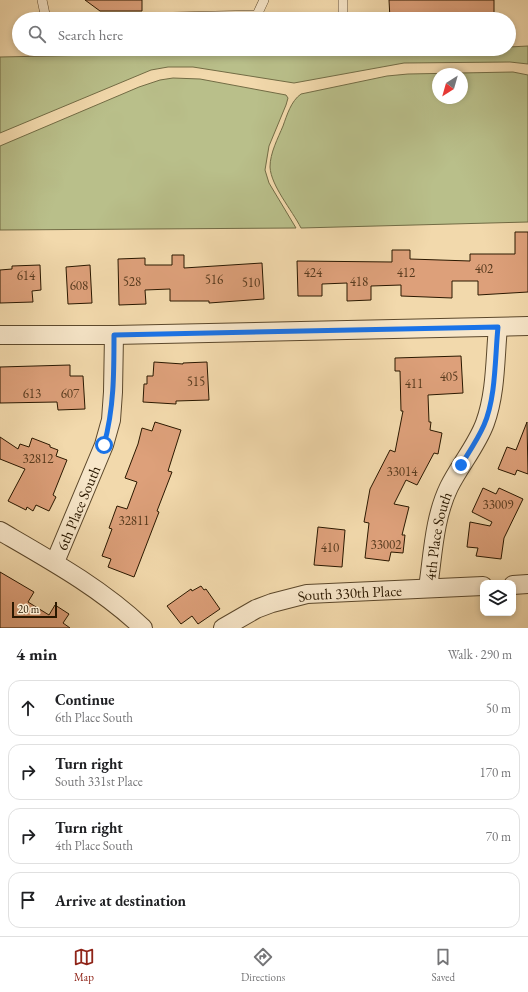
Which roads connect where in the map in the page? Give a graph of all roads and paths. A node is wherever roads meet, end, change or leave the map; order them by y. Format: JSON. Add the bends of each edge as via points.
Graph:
{"nodes":[{"id":1,"x":42,"y":0,"type":"edge"},
{"id":2,"x":264,"y":0,"type":"edge"},
{"id":3,"x":343,"y":0,"type":"edge"},
{"id":4,"x":45,"y":12,"type":"edge"},
{"id":5,"x":258,"y":12,"type":"edge"},
{"id":6,"x":343,"y":12,"type":"edge"},
{"id":7,"x":528,"y":326,"type":"edge"},
{"id":8,"x":498,"y":327,"type":"junction"},
{"id":9,"x":0,"y":335,"type":"edge"},
{"id":10,"x":114,"y":335,"type":"junction"},
{"id":11,"x":0,"y":531,"type":"edge"},
{"id":12,"x":55,"y":562,"type":"junction"},
{"id":13,"x":528,"y":584,"type":"edge"},
{"id":14,"x":516,"y":585,"type":"edge"},
{"id":15,"x":480,"y":586,"type":"edge"},
{"id":16,"x":428,"y":588,"type":"junction"},
{"id":17,"x":143,"y":628,"type":"edge"},
{"id":18,"x":223,"y":628,"type":"edge"}],
"edges":[{"from":1,"to":4,"type":"lane"},
{"from":2,"to":5,"type":"lane"},
{"from":3,"to":6,"type":"lane"},
{"from":7,"to":8,"type":"street"},
{"from":8,"to":10,"type":"street"},
{"from":8,"to":16,"type":"street","name":"4th Place South","via":[[487,416],[440,510]]},
{"from":9,"to":10,"type":"street"},
{"from":10,"to":12,"type":"street","name":"6th Place South","via":[[110,420],[101,451]]},
{"from":11,"to":12,"type":"street"},
{"from":12,"to":17,"type":"street","via":[[102,594]]},
{"from":13,"to":14,"type":"street"},
{"from":15,"to":16,"type":"street","name":"South 330th Place"},
{"from":16,"to":18,"type":"street","name":"South 330th Place","via":[[324,592],[291,597],[256,609]]}]}
